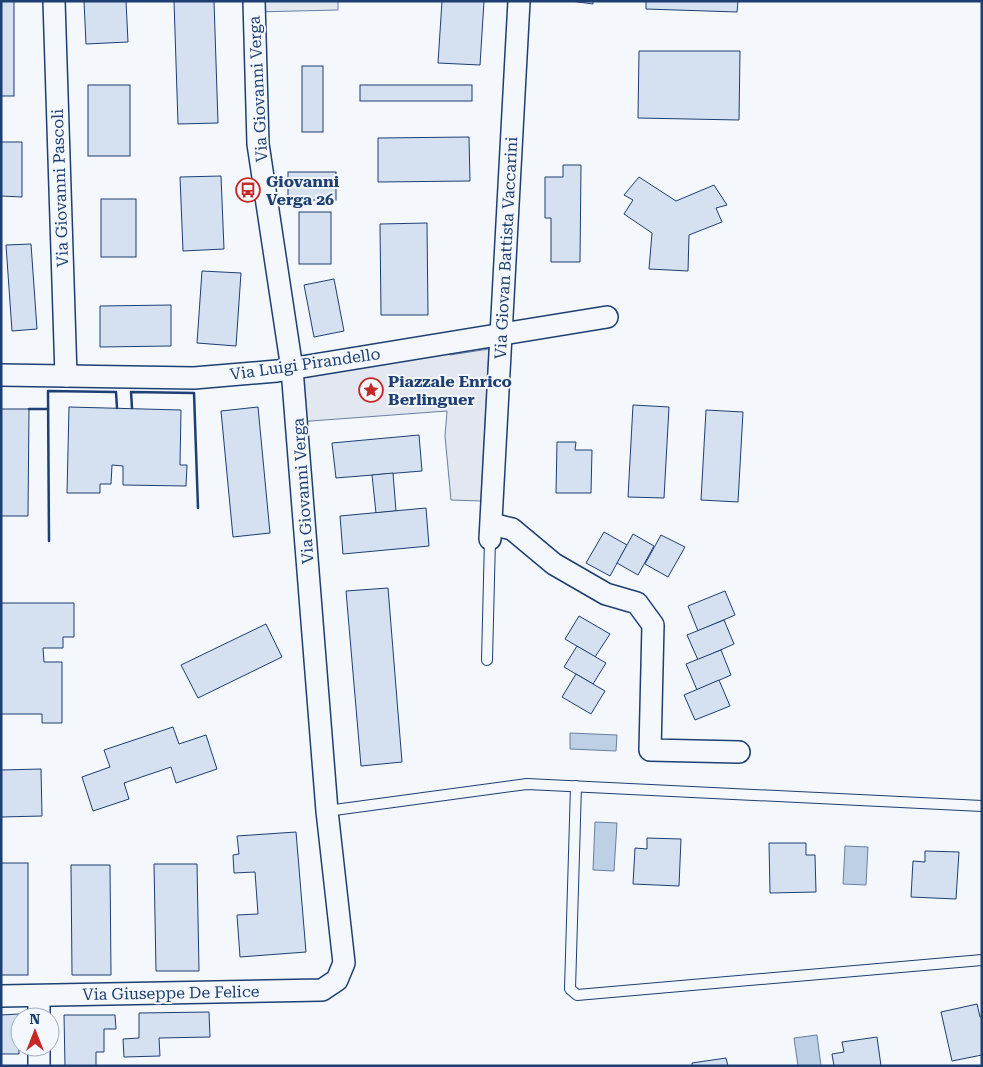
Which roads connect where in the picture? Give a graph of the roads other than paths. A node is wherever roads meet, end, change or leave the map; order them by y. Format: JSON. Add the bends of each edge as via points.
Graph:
{"nodes":[{"id":1,"x":54,"y":1,"type":"edge"},
{"id":2,"x":254,"y":1,"type":"edge"},
{"id":3,"x":519,"y":1,"type":"edge"},
{"id":4,"x":607,"y":317,"type":"dead end"},
{"id":5,"x":501,"y":334,"type":"junction"},
{"id":6,"x":292,"y":370,"type":"junction"},
{"id":7,"x":1,"y":375,"type":"edge"},
{"id":8,"x":66,"y":376,"type":"junction"},
{"id":9,"x":491,"y":532,"type":"junction"},
{"id":10,"x":487,"y":660,"type":"dead end"},
{"id":11,"x":739,"y":752,"type":"dead end"},
{"id":12,"x":576,"y":786,"type":"junction"},
{"id":13,"x":982,"y":806,"type":"edge"},
{"id":14,"x":327,"y":811,"type":"junction"},
{"id":15,"x":982,"y":960,"type":"edge"},
{"id":16,"x":337,"y":980,"type":"joint"},
{"id":17,"x":1,"y":996,"type":"edge"},
{"id":18,"x":39,"y":996,"type":"junction"},
{"id":19,"x":39,"y":1007,"type":"edge"}],
"edges":[{"from":1,"to":8,"type":"street","name":"Via Giovanni Pascoli"},
{"from":2,"to":6,"type":"street","name":"Via Giovanni Verga","via":[[258,144]]},
{"from":3,"to":5,"type":"street","name":"Via Giovan Battista Vaccarini"},
{"from":4,"to":5,"type":"street","name":"Via Luigi Pirandello"},
{"from":5,"to":6,"type":"street","name":"Via Luigi Pirandello"},
{"from":5,"to":9,"type":"street","name":"Via Giovan Battista Vaccarini"},
{"from":6,"to":8,"type":"street","name":"Via Luigi Pirandello","via":[[194,378]]},
{"from":6,"to":14,"type":"street","name":"Via Giovanni Verga"},
{"from":7,"to":8,"type":"street","name":"Via Luigi Pirandello"},
{"from":9,"to":10,"type":"lane"},
{"from":9,"to":11,"type":"street","via":[[512,530],[554,564],[606,594],[637,604],[653,625],[650,750]]},
{"from":12,"to":13,"type":"lane"},
{"from":12,"to":14,"type":"lane","via":[[527,784]]},
{"from":12,"to":15,"type":"lane","via":[[570,989],[577,995]]},
{"from":14,"to":16,"type":"street","name":"Via Giovanni Verga","via":[[344,963]]},
{"from":16,"to":18,"type":"street","name":"Via Giuseppe De Felice","via":[[322,990]]},
{"from":17,"to":18,"type":"street","name":"Via Giuseppe De Felice"},
{"from":18,"to":19,"type":"street"}]}
